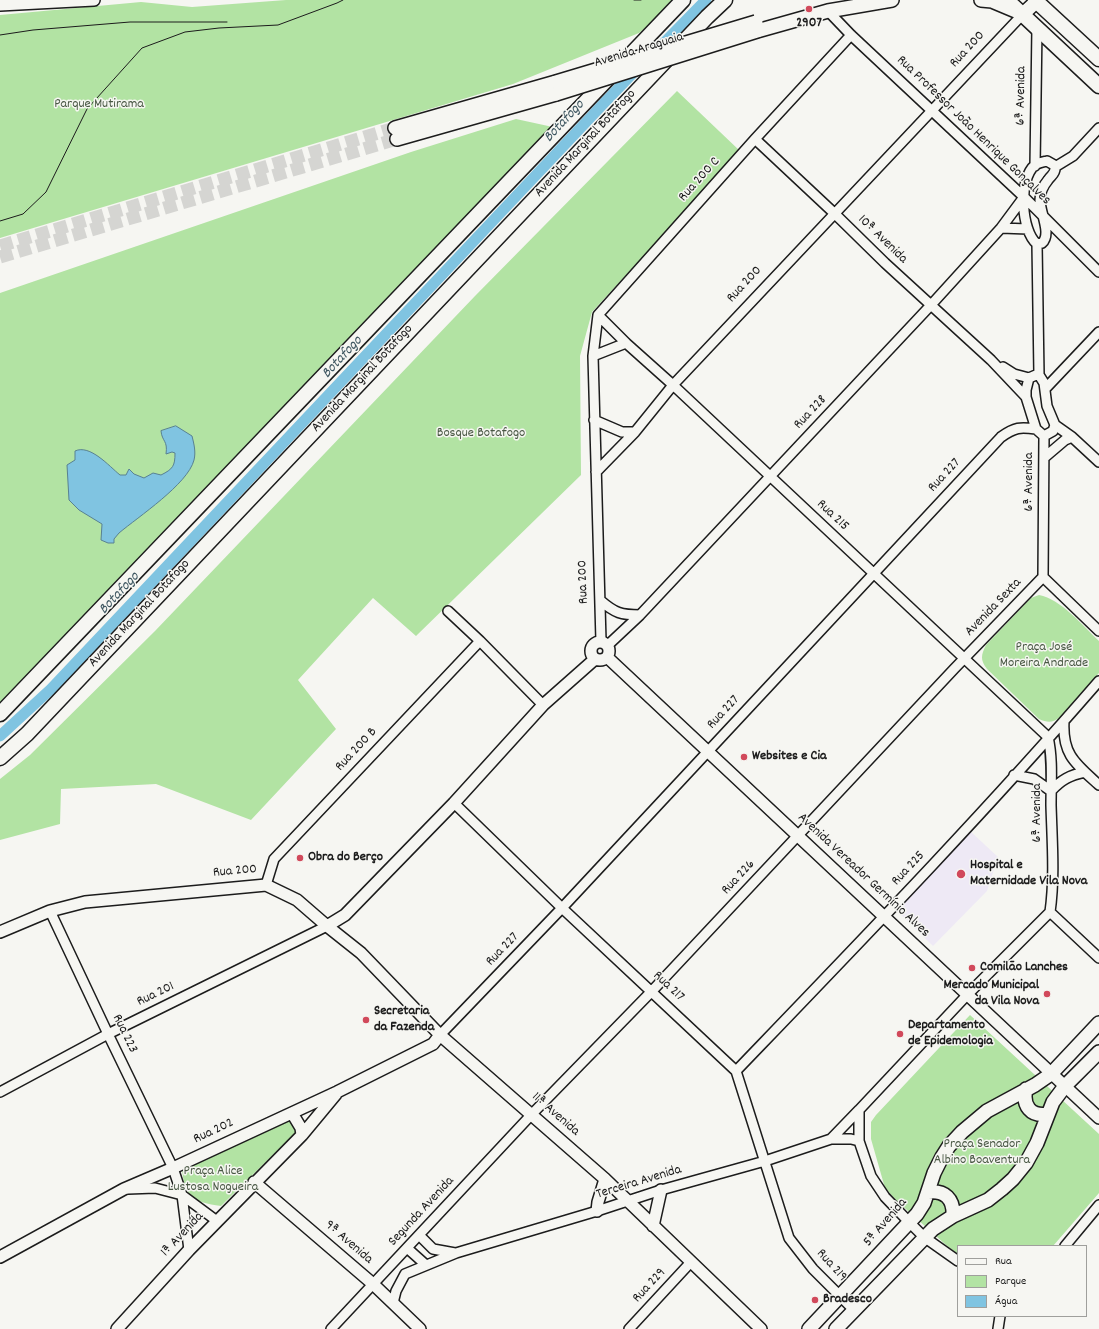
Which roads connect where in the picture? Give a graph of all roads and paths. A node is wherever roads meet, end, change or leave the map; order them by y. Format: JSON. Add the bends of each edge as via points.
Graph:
{"nodes":[{"id":1,"x":88,"y":0,"type":"edge"},
{"id":2,"x":683,"y":0,"type":"edge"},
{"id":3,"x":725,"y":0,"type":"edge"},
{"id":4,"x":847,"y":0,"type":"edge"},
{"id":5,"x":892,"y":0,"type":"edge"},
{"id":6,"x":981,"y":0,"type":"edge"},
{"id":7,"x":1007,"y":0,"type":"edge"},
{"id":8,"x":1034,"y":0,"type":"edge"},
{"id":9,"x":0,"y":6,"type":"edge"},
{"id":10,"x":828,"y":11,"type":"junction"},
{"id":11,"x":1024,"y":14,"type":"junction"},
{"id":12,"x":756,"y":26,"type":"junction"},
{"id":13,"x":1037,"y":27,"type":"junction"},
{"id":14,"x":851,"y":35,"type":"junction"},
{"id":15,"x":1099,"y":59,"type":"edge"},
{"id":16,"x":1099,"y":86,"type":"edge"},
{"id":17,"x":933,"y":111,"type":"junction"},
{"id":18,"x":1099,"y":128,"type":"edge"},
{"id":19,"x":396,"y":133,"type":"tunnel mouth"},
{"id":20,"x":755,"y":139,"type":"junction"},
{"id":21,"x":1035,"y":166,"type":"junction"},
{"id":22,"x":1055,"y":167,"type":"junction"},
{"id":23,"x":1024,"y":197,"type":"junction"},
{"id":24,"x":834,"y":213,"type":"junction"},
{"id":25,"x":1043,"y":216,"type":"junction"},
{"id":26,"x":1001,"y":228,"type":"junction"},
{"id":27,"x":1028,"y":229,"type":"junction"},
{"id":28,"x":1037,"y":244,"type":"junction"},
{"id":29,"x":1099,"y":272,"type":"edge"},
{"id":30,"x":931,"y":305,"type":"junction"},
{"id":31,"x":598,"y":315,"type":"junction"},
{"id":32,"x":1099,"y":332,"type":"edge"},
{"id":33,"x":626,"y":343,"type":"junction"},
{"id":34,"x":593,"y":356,"type":"junction"},
{"id":35,"x":991,"y":360,"type":"junction"},
{"id":36,"x":1039,"y":376,"type":"junction"},
{"id":37,"x":1029,"y":378,"type":"junction"},
{"id":38,"x":673,"y":385,"type":"junction"},
{"id":39,"x":1045,"y":389,"type":"junction"},
{"id":40,"x":1026,"y":397,"type":"junction"},
{"id":41,"x":594,"y":420,"type":"junction"},
{"id":42,"x":1055,"y":425,"type":"junction"},
{"id":43,"x":1036,"y":429,"type":"junction"},
{"id":44,"x":635,"y":432,"type":"junction"},
{"id":45,"x":1044,"y":436,"type":"junction"},
{"id":46,"x":1072,"y":437,"type":"junction"},
{"id":47,"x":1045,"y":457,"type":"junction"},
{"id":48,"x":1099,"y":462,"type":"edge"},
{"id":49,"x":596,"y":472,"type":"junction"},
{"id":50,"x":770,"y":477,"type":"junction"},
{"id":51,"x":873,"y":574,"type":"junction"},
{"id":52,"x":1043,"y":577,"type":"junction"},
{"id":53,"x":601,"y":601,"type":"junction"},
{"id":54,"x":448,"y":611,"type":"dead end"},
{"id":55,"x":640,"y":615,"type":"junction"},
{"id":56,"x":1099,"y":631,"type":"edge"},
{"id":57,"x":480,"y":641,"type":"junction"},
{"id":58,"x":604,"y":643,"type":"junction"},
{"id":59,"x":975,"y":647,"type":"junction"},
{"id":60,"x":607,"y":657,"type":"junction"},
{"id":61,"x":964,"y":658,"type":"junction"},
{"id":62,"x":595,"y":659,"type":"junction"},
{"id":63,"x":974,"y":668,"type":"junction"},
{"id":64,"x":1099,"y":681,"type":"edge"},
{"id":65,"x":543,"y":705,"type":"junction"},
{"id":66,"x":0,"y":714,"type":"edge"},
{"id":67,"x":1064,"y":721,"type":"junction"},
{"id":68,"x":1048,"y":737,"type":"junction"},
{"id":69,"x":708,"y":751,"type":"junction"},
{"id":70,"x":0,"y":758,"type":"edge"},
{"id":71,"x":1085,"y":772,"type":"junction"},
{"id":72,"x":1014,"y":775,"type":"junction"},
{"id":73,"x":1099,"y":785,"type":"edge"},
{"id":74,"x":1051,"y":791,"type":"junction"},
{"id":75,"x":454,"y":803,"type":"junction"},
{"id":76,"x":798,"y":836,"type":"junction"},
{"id":77,"x":266,"y":885,"type":"junction"},
{"id":78,"x":562,"y":908,"type":"junction"},
{"id":79,"x":50,"y":911,"type":"junction"},
{"id":80,"x":1050,"y":912,"type":"junction"},
{"id":81,"x":884,"y":917,"type":"junction"},
{"id":82,"x":327,"y":926,"type":"junction"},
{"id":83,"x":0,"y":932,"type":"edge"},
{"id":84,"x":1099,"y":958,"type":"edge"},
{"id":85,"x":652,"y":991,"type":"junction"},
{"id":86,"x":968,"y":994,"type":"junction"},
{"id":87,"x":1099,"y":1023,"type":"edge"},
{"id":88,"x":108,"y":1034,"type":"junction"},
{"id":89,"x":440,"y":1035,"type":"junction"},
{"id":90,"x":1099,"y":1052,"type":"edge"},
{"id":91,"x":736,"y":1071,"type":"junction"},
{"id":92,"x":1051,"y":1074,"type":"junction"},
{"id":93,"x":1065,"y":1086,"type":"junction"},
{"id":94,"x":1026,"y":1090,"type":"junction"},
{"id":95,"x":0,"y":1092,"type":"edge"},
{"id":96,"x":337,"y":1092,"type":"junction"},
{"id":97,"x":859,"y":1110,"type":"junction"},
{"id":98,"x":292,"y":1113,"type":"junction"},
{"id":99,"x":532,"y":1114,"type":"junction"},
{"id":100,"x":1048,"y":1114,"type":"junction"},
{"id":101,"x":1099,"y":1118,"type":"edge"},
{"id":102,"x":302,"y":1135,"type":"junction"},
{"id":103,"x":831,"y":1139,"type":"junction"},
{"id":104,"x":859,"y":1141,"type":"junction"},
{"id":105,"x":765,"y":1161,"type":"junction"},
{"id":106,"x":173,"y":1168,"type":"junction"},
{"id":107,"x":605,"y":1179,"type":"junction"},
{"id":108,"x":254,"y":1182,"type":"junction"},
{"id":109,"x":124,"y":1189,"type":"junction"},
{"id":110,"x":661,"y":1190,"type":"junction"},
{"id":111,"x":928,"y":1192,"type":"junction"},
{"id":112,"x":182,"y":1195,"type":"junction"},
{"id":113,"x":628,"y":1202,"type":"junction"},
{"id":114,"x":1099,"y":1205,"type":"edge"},
{"id":115,"x":597,"y":1211,"type":"junction"},
{"id":116,"x":953,"y":1216,"type":"junction"},
{"id":117,"x":217,"y":1221,"type":"junction"},
{"id":118,"x":910,"y":1223,"type":"junction"},
{"id":119,"x":653,"y":1226,"type":"junction"},
{"id":120,"x":419,"y":1235,"type":"junction"},
{"id":121,"x":924,"y":1237,"type":"junction"},
{"id":122,"x":789,"y":1238,"type":"joint"},
{"id":123,"x":1066,"y":1245,"type":"edge"},
{"id":124,"x":407,"y":1248,"type":"junction"},
{"id":125,"x":189,"y":1250,"type":"junction"},
{"id":126,"x":456,"y":1254,"type":"junction"},
{"id":127,"x":0,"y":1256,"type":"edge"},
{"id":128,"x":957,"y":1259,"type":"edge"},
{"id":129,"x":691,"y":1262,"type":"junction"},
{"id":130,"x":426,"y":1265,"type":"junction"},
{"id":131,"x":373,"y":1284,"type":"junction"},
{"id":132,"x":840,"y":1297,"type":"junction"},
{"id":133,"x":393,"y":1304,"type":"junction"},
{"id":134,"x":854,"y":1310,"type":"junction"},
{"id":135,"x":117,"y":1329,"type":"edge"},
{"id":136,"x":331,"y":1329,"type":"edge"},
{"id":137,"x":420,"y":1329,"type":"edge"},
{"id":138,"x":629,"y":1329,"type":"edge"},
{"id":139,"x":761,"y":1329,"type":"edge"},
{"id":140,"x":809,"y":1329,"type":"edge"},
{"id":141,"x":836,"y":1329,"type":"edge"}],
"edges":[{"from":1,"to":9,"type":"street"},
{"from":2,"to":66,"type":"main road","name":"Avenida Marginal Botafogo"},
{"from":3,"to":70,"type":"main road","name":"Avenida Marginal Botafogo","via":[[38,722]]},
{"from":4,"to":12,"type":"main road","name":"Avenida Araguaia"},
{"from":5,"to":10,"type":"main road","name":"Avenida Araguaia"},
{"from":6,"to":11,"type":"main road","via":[[992,1]]},
{"from":7,"to":11,"type":"main road"},
{"from":8,"to":11,"type":"main road","name":"Rua 200"},
{"from":8,"to":15,"type":"main road"},
{"from":10,"to":12,"type":"main road","name":"Avenida Araguaia"},
{"from":10,"to":14,"type":"street","name":"Rua Professor João Henrique Gonçalves"},
{"from":11,"to":13,"type":"main road"},
{"from":11,"to":17,"type":"street","name":"Rua 200"},
{"from":12,"to":19,"type":"main road","name":"Avenida Araguaia","bridge":true,"via":[[556,88]]},
{"from":13,"to":16,"type":"main road"},
{"from":13,"to":21,"type":"street","name":"6ª Avenida"},
{"from":14,"to":17,"type":"street","name":"Rua Professor João Henrique Gonçalves"},
{"from":14,"to":20,"type":"street","name":"Rua 200 C"},
{"from":17,"to":23,"type":"street","name":"Rua Professor João Henrique Gonçalves"},
{"from":17,"to":24,"type":"street","name":"Rua 200"},
{"from":18,"to":22,"type":"street","via":[[1073,156]]},
{"from":20,"to":24,"type":"street","name":"10ª Avenida"},
{"from":20,"to":31,"type":"street","name":"Rua 200 C"},
{"from":21,"to":22,"type":"street","via":[[1047,161]]},
{"from":21,"to":23,"type":"street","name":"6ª Avenida","via":[[1029,174]]},
{"from":22,"to":25,"type":"street","via":[[1041,194]]},
{"from":23,"to":25,"type":"street","name":"Rua Professor João Henrique Gonçalves"},
{"from":23,"to":26,"type":"street","name":"Rua 228"},
{"from":23,"to":27,"type":"street","name":"6ª Avenida"},
{"from":24,"to":30,"type":"street","name":"10ª Avenida"},
{"from":24,"to":38,"type":"street","name":"Rua 200"},
{"from":25,"to":28,"type":"street","via":[[1046,237],[1042,243]]},
{"from":25,"to":29,"type":"street","name":"Rua Professor João Henrique Gonçalves"},
{"from":26,"to":27,"type":"street"},
{"from":26,"to":30,"type":"street","name":"Rua 228"},
{"from":27,"to":28,"type":"street","name":"6ª Avenida"},
{"from":28,"to":36,"type":"street"},
{"from":30,"to":35,"type":"street","name":"10ª Avenida"},
{"from":30,"to":50,"type":"street","name":"Rua 228"},
{"from":31,"to":33,"type":"street","name":"Rua 215"},
{"from":31,"to":34,"type":"street"},
{"from":32,"to":39,"type":"street"},
{"from":33,"to":34,"type":"street"},
{"from":33,"to":38,"type":"street","name":"Rua 215"},
{"from":34,"to":41,"type":"street"},
{"from":35,"to":37,"type":"street","name":"10ª Avenida","via":[[1014,374]]},
{"from":35,"to":40,"type":"street","name":"10ª Avenida"},
{"from":36,"to":37,"type":"street"},
{"from":36,"to":39,"type":"street"},
{"from":37,"to":40,"type":"street"},
{"from":38,"to":44,"type":"street","name":"Rua 200"},
{"from":38,"to":50,"type":"street","name":"Rua 215"},
{"from":39,"to":42,"type":"street","via":[[1047,406]]},
{"from":40,"to":43,"type":"street"},
{"from":41,"to":44,"type":"street","via":[[622,432]]},
{"from":41,"to":49,"type":"street"},
{"from":42,"to":45,"type":"street","name":"6ª Avenida","via":[[1053,431]]},
{"from":42,"to":46,"type":"street"},
{"from":43,"to":45,"type":"street","name":"6ª Avenida"},
{"from":43,"to":51,"type":"street","name":"Rua 227","via":[[1012,429],[1001,437]]},
{"from":44,"to":49,"type":"street","name":"Rua 200"},
{"from":45,"to":47,"type":"street","name":"6ª Avenida"},
{"from":46,"to":47,"type":"street","via":[[1064,440]]},
{"from":46,"to":48,"type":"street"},
{"from":47,"to":52,"type":"street","name":"6ª Avenida"},
{"from":49,"to":53,"type":"street","name":"Rua 200"},
{"from":50,"to":51,"type":"street","name":"Rua 215"},
{"from":50,"to":55,"type":"street","name":"Rua 228"},
{"from":51,"to":61,"type":"street","name":"Rua 215"},
{"from":51,"to":69,"type":"street","name":"Rua 227"},
{"from":52,"to":56,"type":"street"},
{"from":52,"to":59,"type":"street","name":"Avenida Sexta"},
{"from":53,"to":55,"type":"street","via":[[619,614]]},
{"from":53,"to":58,"type":"street","name":"Rua 200"},
{"from":54,"to":57,"type":"street"},
{"from":55,"to":58,"type":"street","name":"Rua 228"},
{"from":57,"to":65,"type":"street"},
{"from":57,"to":77,"type":"street","name":"Rua 200 B","via":[[274,859]]},
{"from":58,"to":60,"type":"street","via":[[609,650]]},
{"from":58,"to":62,"type":"street","via":[[597,642],[591,647],[590,652]]},
{"from":59,"to":61,"type":"street","name":"Avenida Sexta"},
{"from":59,"to":63,"type":"street"},
{"from":60,"to":62,"type":"street"},
{"from":60,"to":69,"type":"street","name":"Avenida Vereador Germínio Alves"},
{"from":61,"to":63,"type":"street","name":"Rua 215"},
{"from":61,"to":76,"type":"street","name":"Rua 226"},
{"from":62,"to":65,"type":"street"},
{"from":63,"to":68,"type":"street","name":"Rua 215"},
{"from":64,"to":67,"type":"street","name":"Rua 225"},
{"from":65,"to":75,"type":"street"},
{"from":67,"to":68,"type":"street","name":"Rua 225"},
{"from":67,"to":71,"type":"street","via":[[1065,745],[1070,756]]},
{"from":68,"to":72,"type":"street","name":"Rua 225"},
{"from":68,"to":74,"type":"street","name":"6ª Avenida","via":[[1052,765]]},
{"from":69,"to":76,"type":"street","name":"Avenida Vereador Germínio Alves"},
{"from":69,"to":78,"type":"street","name":"Rua 227"},
{"from":71,"to":73,"type":"street"},
{"from":71,"to":74,"type":"street","via":[[1066,778]]},
{"from":72,"to":74,"type":"street","via":[[1034,779]]},
{"from":72,"to":81,"type":"street","name":"Rua 225"},
{"from":74,"to":80,"type":"street","name":"6ª Avenida"},
{"from":75,"to":78,"type":"street","name":"Rua 217"},
{"from":75,"to":82,"type":"street","via":[[345,915]]},
{"from":76,"to":81,"type":"street","name":"Avenida Vereador Germínio Alves"},
{"from":76,"to":85,"type":"street","name":"Rua 226"},
{"from":77,"to":79,"type":"street","name":"Rua 200","via":[[85,902]]},
{"from":77,"to":82,"type":"street","name":"Rua 200","via":[[297,900]]},
{"from":78,"to":85,"type":"street","name":"Rua 217"},
{"from":78,"to":89,"type":"street","name":"Rua 227"},
{"from":79,"to":83,"type":"street","name":"Rua 200"},
{"from":79,"to":88,"type":"street","name":"Rua 223"},
{"from":80,"to":84,"type":"street"},
{"from":80,"to":86,"type":"street","name":"Terceira Avenida"},
{"from":81,"to":86,"type":"street","name":"Avenida Vereador Germínio Alves"},
{"from":81,"to":91,"type":"street","name":"Rua 225"},
{"from":82,"to":88,"type":"street","name":"Rua 201"},
{"from":82,"to":89,"type":"street","name":"11ª Avenida","via":[[361,952]]},
{"from":85,"to":91,"type":"street","name":"Rua 217"},
{"from":85,"to":99,"type":"street","name":"Rua 226"},
{"from":86,"to":92,"type":"street","name":"Avenida Vereador Germínio Alves"},
{"from":86,"to":97,"type":"street","name":"Terceira Avenida"},
{"from":87,"to":92,"type":"main road","name":"5ª Avenida"},
{"from":88,"to":95,"type":"street","name":"Rua 201"},
{"from":88,"to":106,"type":"street","name":"Rua 223"},
{"from":89,"to":96,"type":"street","name":"Rua 202","via":[[433,1044]]},
{"from":89,"to":99,"type":"street","name":"11ª Avenida"},
{"from":90,"to":93,"type":"main road"},
{"from":91,"to":105,"type":"street","name":"Rua 217"},
{"from":92,"to":93,"type":"street","name":"Avenida Vereador Germínio Alves"},
{"from":92,"to":94,"type":"main road","name":"5ª Avenida"},
{"from":93,"to":100,"type":"main road"},
{"from":93,"to":101,"type":"street","name":"Avenida Vereador Germínio Alves"},
{"from":94,"to":100,"type":"main road","via":[[1025,1103],[1029,1109],[1041,1115]]},
{"from":94,"to":111,"type":"main road","name":"5ª Avenida","via":[[987,1111],[962,1132],[942,1157]]},
{"from":96,"to":98,"type":"street","name":"Rua 202"},
{"from":96,"to":102,"type":"street","name":"1ª Avenida"},
{"from":97,"to":103,"type":"street","name":"Terceira Avenida"},
{"from":97,"to":104,"type":"street"},
{"from":98,"to":102,"type":"street"},
{"from":98,"to":106,"type":"street","name":"Rua 202"},
{"from":99,"to":107,"type":"street","name":"11ª Avenida"},
{"from":99,"to":120,"type":"street","name":"Segunda Avenida"},
{"from":100,"to":116,"type":"main road","via":[[1037,1144],[1013,1179],[988,1200]]},
{"from":102,"to":108,"type":"street","name":"1ª Avenida"},
{"from":103,"to":104,"type":"street","name":"Terceira Avenida"},
{"from":103,"to":105,"type":"street","name":"Terceira Avenida"},
{"from":104,"to":118,"type":"street","via":[[871,1176],[885,1197]]},
{"from":105,"to":110,"type":"street","name":"Terceira Avenida"},
{"from":105,"to":122,"type":"street","name":"Rua 217"},
{"from":106,"to":109,"type":"street","name":"Rua 202"},
{"from":106,"to":112,"type":"street","name":"Rua 223"},
{"from":107,"to":113,"type":"street","name":"11ª Avenida"},
{"from":107,"to":115,"type":"street"},
{"from":108,"to":117,"type":"street","name":"1ª Avenida"},
{"from":108,"to":131,"type":"street","name":"9ª Avenida"},
{"from":109,"to":112,"type":"street","via":[[155,1188]]},
{"from":109,"to":127,"type":"street","name":"Rua 202"},
{"from":110,"to":113,"type":"street","name":"Terceira Avenida"},
{"from":110,"to":119,"type":"street"},
{"from":111,"to":116,"type":"main road","via":[[935,1191],[948,1197],[954,1209]]},
{"from":111,"to":118,"type":"main road","name":"5ª Avenida","via":[[924,1203]]},
{"from":112,"to":117,"type":"street"},
{"from":112,"to":125,"type":"street","name":"Rua 223"},
{"from":113,"to":115,"type":"street","name":"Terceira Avenida"},
{"from":113,"to":119,"type":"street","name":"11ª Avenida"},
{"from":114,"to":123,"type":"street"},
{"from":115,"to":126,"type":"street","name":"Terceira Avenida"},
{"from":116,"to":121,"type":"main road"},
{"from":117,"to":125,"type":"street","name":"1ª Avenida"},
{"from":118,"to":121,"type":"street"},
{"from":118,"to":132,"type":"main road","name":"5ª Avenida"},
{"from":119,"to":129,"type":"street","name":"11ª Avenida"},
{"from":120,"to":124,"type":"street","name":"Segunda Avenida"},
{"from":120,"to":126,"type":"street","name":"Terceira Avenida","via":[[433,1249]]},
{"from":121,"to":128,"type":"street"},
{"from":121,"to":134,"type":"main road"},
{"from":122,"to":132,"type":"street","name":"Rua 219","via":[[813,1269]]},
{"from":124,"to":130,"type":"street"},
{"from":124,"to":131,"type":"street","name":"Segunda Avenida"},
{"from":125,"to":135,"type":"street","name":"1ª Avenida"},
{"from":126,"to":130,"type":"street","name":"Terceira Avenida"},
{"from":129,"to":138,"type":"street","name":"Rua 229"},
{"from":129,"to":139,"type":"street","name":"11ª Avenida"},
{"from":130,"to":133,"type":"street","name":"Terceira Avenida","via":[[405,1274]]},
{"from":131,"to":133,"type":"street","name":"9ª Avenida"},
{"from":131,"to":136,"type":"street","name":"Segunda Avenida"},
{"from":132,"to":134,"type":"street","name":"Rua 219"},
{"from":132,"to":140,"type":"main road","name":"5ª Avenida"},
{"from":133,"to":137,"type":"street","name":"9ª Avenida"},
{"from":134,"to":141,"type":"main road"}]}
